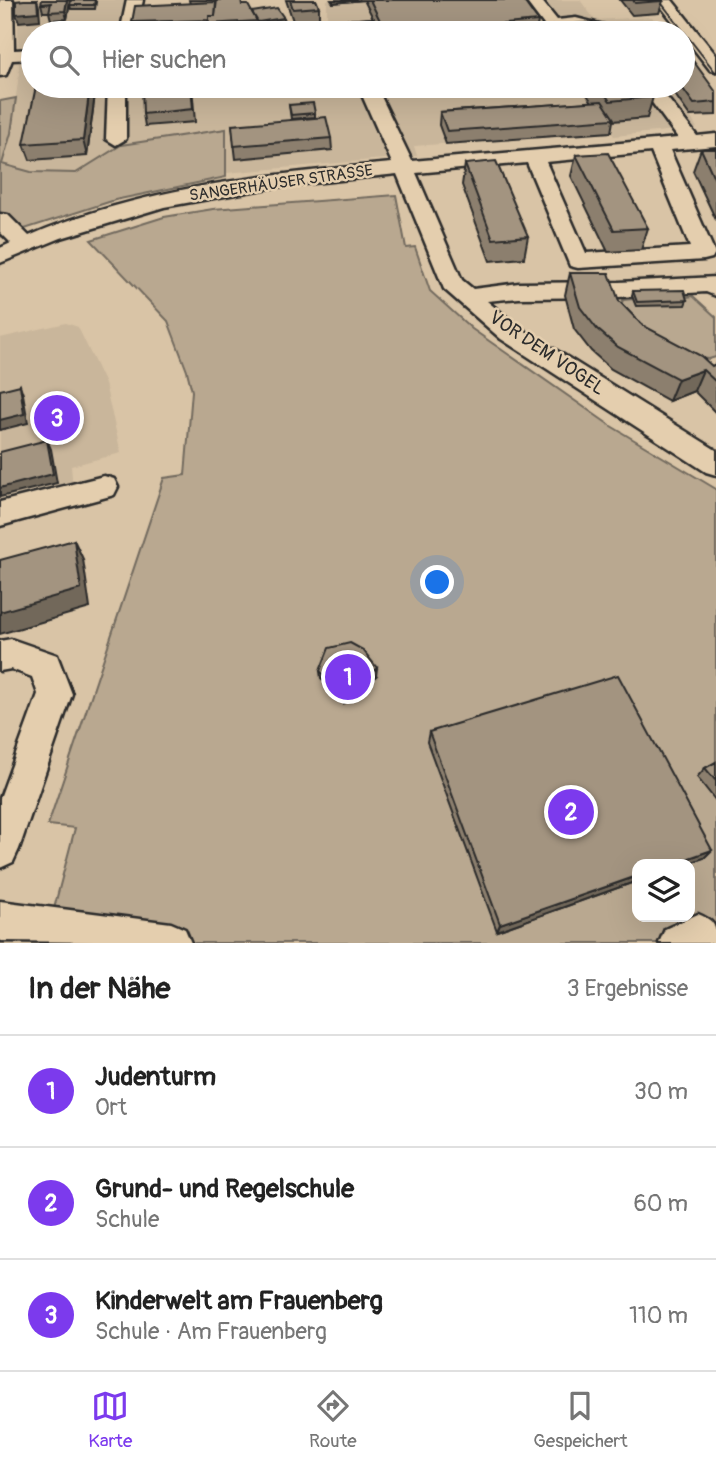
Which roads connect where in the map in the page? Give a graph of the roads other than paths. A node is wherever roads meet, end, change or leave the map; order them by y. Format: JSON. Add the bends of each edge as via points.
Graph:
{"nodes":[{"id":1,"x":5,"y":0,"type":"edge"},
{"id":2,"x":135,"y":0,"type":"edge"},
{"id":3,"x":533,"y":0,"type":"edge"},
{"id":4,"x":664,"y":0,"type":"edge"},
{"id":5,"x":131,"y":21,"type":"edge"},
{"id":6,"x":545,"y":21,"type":"edge"},
{"id":7,"x":681,"y":21,"type":"edge"},
{"id":8,"x":695,"y":39,"type":"edge"},
{"id":9,"x":21,"y":58,"type":"edge"},
{"id":10,"x":2,"y":65,"type":"edge"},
{"id":11,"x":716,"y":66,"type":"edge"},
{"id":12,"x":117,"y":98,"type":"edge"},
{"id":13,"x":372,"y":98,"type":"edge"},
{"id":14,"x":658,"y":98,"type":"edge"},
{"id":15,"x":116,"y":139,"type":"dead end"},
{"id":16,"x":716,"y":140,"type":"edge"},
{"id":17,"x":692,"y":142,"type":"junction"},
{"id":18,"x":658,"y":146,"type":"junction"},
{"id":19,"x":534,"y":157,"type":"junction"},
{"id":20,"x":404,"y":167,"type":"junction"},
{"id":21,"x":0,"y":220,"type":"edge"},
{"id":22,"x":425,"y":220,"type":"junction"},
{"id":23,"x":401,"y":221,"type":"dead end"},
{"id":24,"x":25,"y":244,"type":"junction"},
{"id":25,"x":0,"y":256,"type":"edge"},
{"id":26,"x":716,"y":289,"type":"edge"},
{"id":27,"x":467,"y":298,"type":"junction"},
{"id":28,"x":716,"y":464,"type":"edge"},
{"id":29,"x":104,"y":488,"type":"dead end"},
{"id":30,"x":0,"y":514,"type":"edge"},
{"id":31,"x":0,"y":656,"type":"edge"},
{"id":32,"x":0,"y":849,"type":"edge"},
{"id":33,"x":0,"y":921,"type":"edge"},
{"id":34,"x":171,"y":943,"type":"edge"},
{"id":35,"x":679,"y":943,"type":"edge"},
{"id":36,"x":704,"y":943,"type":"edge"}],
"edges":[{"from":1,"to":10,"type":"street"},
{"from":2,"to":5,"type":"street"},
{"from":3,"to":6,"type":"street"},
{"from":4,"to":7,"type":"street"},
{"from":8,"to":11,"type":"street"},
{"from":9,"to":10,"type":"street"},
{"from":12,"to":15,"type":"street"},
{"from":13,"to":20,"type":"street","name":"VOR DEM VOGEL"},
{"from":14,"to":17,"type":"street"},
{"from":16,"to":17,"type":"street","name":"SANGERHÄUSER STRASSE"},
{"from":17,"to":18,"type":"street","name":"SANGERHÄUSER STRASSE"},
{"from":18,"to":19,"type":"street","name":"SANGERHÄUSER STRASSE"},
{"from":18,"to":19,"type":"street","via":[[704,253],[578,261]]},
{"from":19,"to":20,"type":"street","name":"SANGERHÄUSER STRASSE"},
{"from":20,"to":22,"type":"street","name":"VOR DEM VOGEL"},
{"from":20,"to":24,"type":"street","name":"SANGERHÄUSER STRASSE","via":[[241,196],[128,208]]},
{"from":21,"to":24,"type":"street"},
{"from":22,"to":23,"type":"street"},
{"from":22,"to":27,"type":"street","name":"VOR DEM VOGEL","via":[[452,284]]},
{"from":24,"to":25,"type":"street","name":"SANGERHÄUSER STRASSE"},
{"from":26,"to":27,"type":"street","via":[[713,285],[612,299],[512,290]]},
{"from":27,"to":28,"type":"street","name":"VOR DEM VOGEL","via":[[510,333]]},
{"from":29,"to":30,"type":"street"},
{"from":31,"to":32,"type":"street","via":[[11,654],[45,666],[55,694]]},
{"from":33,"to":34,"type":"street"},
{"from":35,"to":36,"type":"street","via":[[698,934]]}]}
